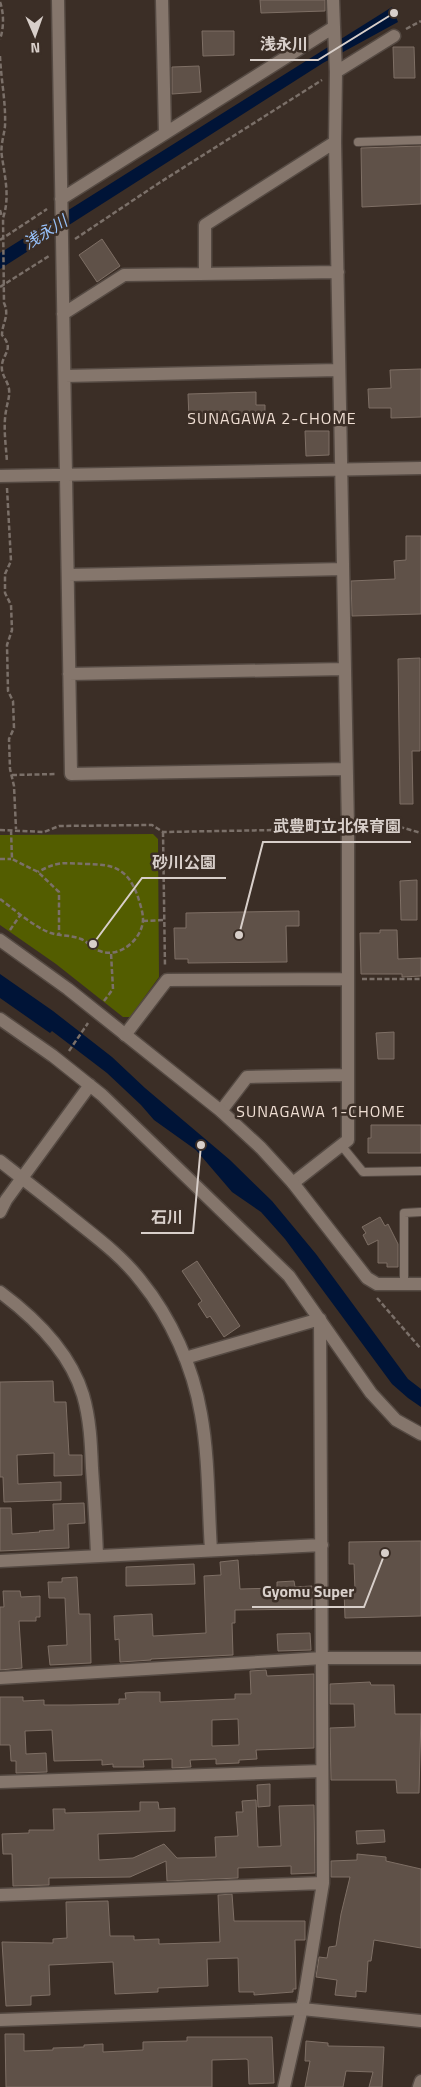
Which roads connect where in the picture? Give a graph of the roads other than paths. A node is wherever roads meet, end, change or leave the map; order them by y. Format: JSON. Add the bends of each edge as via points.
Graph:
{"nodes":[{"id":1,"x":58,"y":0,"type":"edge"},
{"id":2,"x":162,"y":0,"type":"edge"},
{"id":3,"x":333,"y":0,"type":"edge"},
{"id":4,"x":334,"y":27,"type":"junction"},
{"id":5,"x":394,"y":36,"type":"road end"},
{"id":6,"x":336,"y":72,"type":"junction"},
{"id":7,"x":165,"y":133,"type":"junction"},
{"id":8,"x":421,"y":140,"type":"edge"},
{"id":9,"x":335,"y":142,"type":"junction"},
{"id":10,"x":358,"y":142,"type":"dead end"},
{"id":11,"x":61,"y":199,"type":"junction"},
{"id":12,"x":338,"y":272,"type":"junction"},
{"id":13,"x":205,"y":273,"type":"junction"},
{"id":14,"x":63,"y":314,"type":"junction"},
{"id":15,"x":340,"y":370,"type":"junction"},
{"id":16,"x":65,"y":376,"type":"junction"},
{"id":17,"x":421,"y":468,"type":"edge"},
{"id":18,"x":342,"y":469,"type":"junction"},
{"id":19,"x":66,"y":474,"type":"junction"},
{"id":20,"x":4,"y":475,"type":"edge"},
{"id":21,"x":343,"y":569,"type":"junction"},
{"id":22,"x":68,"y":575,"type":"junction"},
{"id":23,"x":344,"y":669,"type":"junction"},
{"id":24,"x":69,"y":674,"type":"junction"},
{"id":25,"x":346,"y":769,"type":"junction"},
{"id":26,"x":4,"y":936,"type":"edge"},
{"id":27,"x":348,"y":979,"type":"junction"},
{"id":28,"x":0,"y":1019,"type":"edge"},
{"id":29,"x":125,"y":1035,"type":"junction"},
{"id":30,"x":347,"y":1075,"type":"junction"},
{"id":31,"x":90,"y":1085,"type":"junction"},
{"id":32,"x":221,"y":1111,"type":"junction"},
{"id":33,"x":342,"y":1145,"type":"junction"},
{"id":34,"x":0,"y":1161,"type":"edge"},
{"id":35,"x":421,"y":1171,"type":"edge"},
{"id":36,"x":23,"y":1179,"type":"junction"},
{"id":37,"x":293,"y":1184,"type":"junction"},
{"id":38,"x":0,"y":1212,"type":"edge"},
{"id":39,"x":421,"y":1212,"type":"edge"},
{"id":40,"x":404,"y":1284,"type":"junction"},
{"id":41,"x":421,"y":1284,"type":"edge"},
{"id":42,"x":0,"y":1292,"type":"edge"},
{"id":43,"x":320,"y":1319,"type":"junction"},
{"id":44,"x":185,"y":1358,"type":"junction"},
{"id":45,"x":421,"y":1434,"type":"edge"},
{"id":46,"x":322,"y":1545,"type":"junction"},
{"id":47,"x":211,"y":1550,"type":"junction"},
{"id":48,"x":97,"y":1556,"type":"junction"},
{"id":49,"x":0,"y":1561,"type":"edge"},
{"id":50,"x":323,"y":1658,"type":"junction"},
{"id":51,"x":421,"y":1658,"type":"edge"},
{"id":52,"x":0,"y":1678,"type":"edge"},
{"id":53,"x":322,"y":1771,"type":"junction"},
{"id":54,"x":0,"y":1782,"type":"edge"},
{"id":55,"x":323,"y":1883,"type":"junction"},
{"id":56,"x":0,"y":1895,"type":"edge"},
{"id":57,"x":302,"y":2009,"type":"junction"},
{"id":58,"x":0,"y":2020,"type":"edge"},
{"id":59,"x":421,"y":2021,"type":"edge"},
{"id":60,"x":421,"y":2081,"type":"edge"},
{"id":61,"x":284,"y":2087,"type":"edge"},
{"id":62,"x":419,"y":2087,"type":"edge"}],
"edges":[{"from":1,"to":11,"type":"street"},
{"from":2,"to":7,"type":"street"},
{"from":3,"to":4,"type":"street"},
{"from":4,"to":6,"type":"street"},
{"from":4,"to":7,"type":"street"},
{"from":5,"to":6,"type":"street"},
{"from":6,"to":9,"type":"street"},
{"from":7,"to":11,"type":"street"},
{"from":8,"to":10,"type":"lane"},
{"from":9,"to":12,"type":"street"},
{"from":9,"to":13,"type":"street","via":[[205,225]]},
{"from":11,"to":14,"type":"street"},
{"from":12,"to":13,"type":"street"},
{"from":12,"to":15,"type":"street"},
{"from":13,"to":14,"type":"street","via":[[124,275]]},
{"from":14,"to":16,"type":"street"},
{"from":15,"to":16,"type":"street"},
{"from":15,"to":18,"type":"street"},
{"from":16,"to":19,"type":"street"},
{"from":17,"to":18,"type":"street"},
{"from":18,"to":19,"type":"street"},
{"from":18,"to":21,"type":"street"},
{"from":19,"to":20,"type":"street"},
{"from":19,"to":22,"type":"street"},
{"from":21,"to":22,"type":"street"},
{"from":21,"to":23,"type":"street"},
{"from":22,"to":24,"type":"street"},
{"from":23,"to":24,"type":"street"},
{"from":23,"to":25,"type":"street"},
{"from":24,"to":25,"type":"street","via":[[71,774]]},
{"from":25,"to":27,"type":"street"},
{"from":26,"to":29,"type":"street"},
{"from":27,"to":29,"type":"street","via":[[167,980]]},
{"from":27,"to":30,"type":"street"},
{"from":28,"to":31,"type":"street"},
{"from":29,"to":32,"type":"street"},
{"from":30,"to":32,"type":"street","via":[[247,1077]]},
{"from":30,"to":33,"type":"street","via":[[348,1140]]},
{"from":31,"to":36,"type":"street"},
{"from":31,"to":43,"type":"street","via":[[289,1276]]},
{"from":32,"to":37,"type":"street"},
{"from":33,"to":35,"type":"lane","via":[[363,1172]]},
{"from":33,"to":37,"type":"street","via":[[320,1167]]},
{"from":34,"to":36,"type":"street"},
{"from":36,"to":38,"type":"street"},
{"from":36,"to":44,"type":"street","via":[[99,1239],[141,1280],[170,1324]]},
{"from":37,"to":40,"type":"street","via":[[367,1278],[377,1284]]},
{"from":39,"to":40,"type":"lane","via":[[404,1212]]},
{"from":40,"to":41,"type":"street"},
{"from":42,"to":48,"type":"street","via":[[49,1336],[74,1374],[83,1395],[90,1428]]},
{"from":43,"to":44,"type":"street"},
{"from":43,"to":45,"type":"street","via":[[371,1393],[396,1420]]},
{"from":43,"to":46,"type":"street"},
{"from":44,"to":47,"type":"street","via":[[201,1412]]},
{"from":46,"to":47,"type":"street"},
{"from":46,"to":50,"type":"street"},
{"from":47,"to":48,"type":"street"},
{"from":48,"to":49,"type":"street"},
{"from":50,"to":51,"type":"street"},
{"from":50,"to":52,"type":"street"},
{"from":50,"to":53,"type":"street"},
{"from":53,"to":54,"type":"street"},
{"from":53,"to":55,"type":"street"},
{"from":55,"to":56,"type":"street"},
{"from":55,"to":57,"type":"street"},
{"from":57,"to":58,"type":"street"},
{"from":57,"to":59,"type":"street"},
{"from":57,"to":61,"type":"street"},
{"from":60,"to":62,"type":"street"}]}
